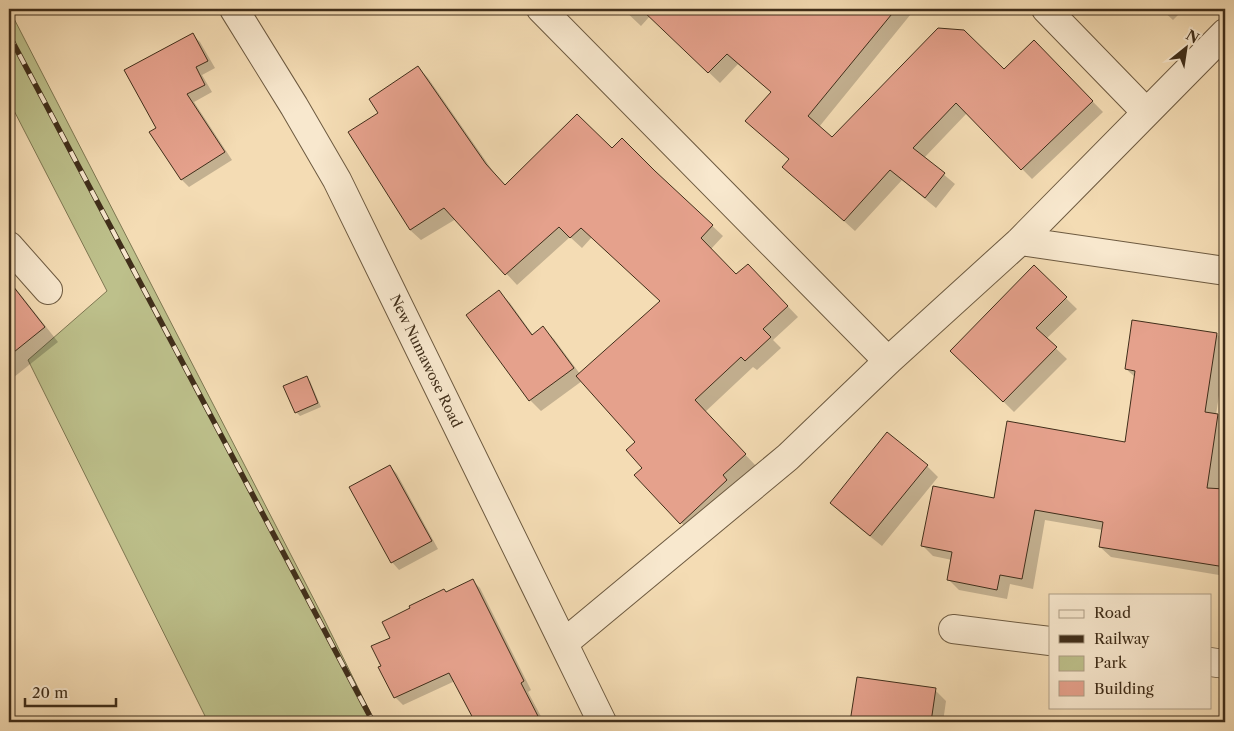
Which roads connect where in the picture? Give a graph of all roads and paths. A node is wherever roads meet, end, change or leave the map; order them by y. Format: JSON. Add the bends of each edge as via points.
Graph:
{"nodes":[{"id":1,"x":234,"y":9,"type":"edge"},
{"id":2,"x":541,"y":9,"type":"edge"},
{"id":3,"x":1046,"y":9,"type":"edge"},
{"id":4,"x":1225,"y":33,"type":"edge"},
{"id":5,"x":1146,"y":112,"type":"junction"},
{"id":6,"x":1020,"y":241,"type":"junction"},
{"id":7,"x":9,"y":246,"type":"edge"},
{"id":8,"x":1225,"y":271,"type":"edge"},
{"id":9,"x":48,"y":290,"type":"dead end"},
{"id":10,"x":888,"y":361,"type":"junction"},
{"id":11,"x":953,"y":629,"type":"dead end"},
{"id":12,"x":1049,"y":641,"type":"edge"},
{"id":13,"x":564,"y":643,"type":"junction"},
{"id":14,"x":1212,"y":662,"type":"edge"},
{"id":15,"x":1225,"y":664,"type":"edge"},
{"id":16,"x":602,"y":722,"type":"edge"}],
"edges":[{"from":1,"to":13,"type":"street","name":"New Numawose Road","via":[[337,180]]},
{"from":2,"to":10,"type":"street"},
{"from":3,"to":5,"type":"street"},
{"from":4,"to":5,"type":"street"},
{"from":5,"to":6,"type":"street"},
{"from":6,"to":8,"type":"street"},
{"from":6,"to":10,"type":"street"},
{"from":7,"to":9,"type":"street"},
{"from":10,"to":13,"type":"street","via":[[788,457]]},
{"from":11,"to":12,"type":"street"},
{"from":13,"to":16,"type":"street","name":"New Numawose Road"},
{"from":14,"to":15,"type":"street"}]}
